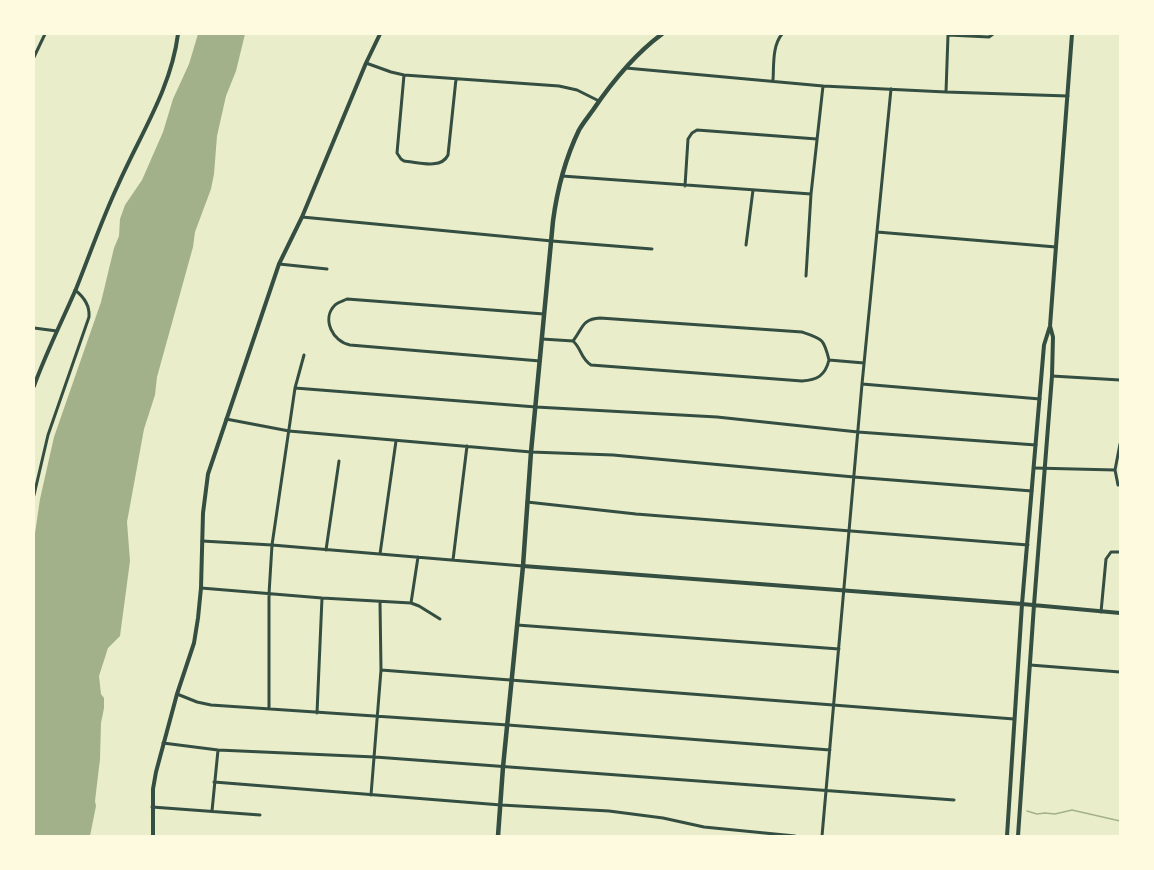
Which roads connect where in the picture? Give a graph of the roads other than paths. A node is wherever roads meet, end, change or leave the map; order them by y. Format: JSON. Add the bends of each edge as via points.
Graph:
{"nodes":[{"id":1,"x":45,"y":34,"type":"edge"},
{"id":2,"x":178,"y":34,"type":"edge"},
{"id":3,"x":380,"y":34,"type":"edge"},
{"id":4,"x":662,"y":34,"type":"edge"},
{"id":5,"x":782,"y":34,"type":"edge"},
{"id":6,"x":944,"y":34,"type":"edge"},
{"id":7,"x":993,"y":34,"type":"edge"},
{"id":8,"x":1072,"y":34,"type":"edge"},
{"id":9,"x":948,"y":35,"type":"edge"},
{"id":10,"x":34,"y":56,"type":"edge"},
{"id":11,"x":366,"y":63,"type":"junction"},
{"id":12,"x":626,"y":68,"type":"junction"},
{"id":13,"x":404,"y":75,"type":"junction"},
{"id":14,"x":456,"y":79,"type":"junction"},
{"id":15,"x":773,"y":80,"type":"junction"},
{"id":16,"x":823,"y":86,"type":"junction"},
{"id":17,"x":891,"y":88,"type":"junction"},
{"id":18,"x":946,"y":92,"type":"junction"},
{"id":19,"x":1068,"y":96,"type":"junction"},
{"id":20,"x":599,"y":101,"type":"junction"},
{"id":21,"x":818,"y":139,"type":"junction"},
{"id":22,"x":562,"y":176,"type":"junction"},
{"id":23,"x":685,"y":186,"type":"junction"},
{"id":24,"x":753,"y":190,"type":"junction"},
{"id":25,"x":811,"y":194,"type":"junction"},
{"id":26,"x":302,"y":217,"type":"junction"},
{"id":27,"x":877,"y":232,"type":"junction"},
{"id":28,"x":552,"y":241,"type":"junction"},
{"id":29,"x":746,"y":245,"type":"dead end"},
{"id":30,"x":1056,"y":247,"type":"junction"},
{"id":31,"x":652,"y":249,"type":"dead end"},
{"id":32,"x":280,"y":264,"type":"junction"},
{"id":33,"x":327,"y":269,"type":"dead end"},
{"id":34,"x":806,"y":276,"type":"dead end"},
{"id":35,"x":75,"y":290,"type":"junction"},
{"id":36,"x":544,"y":314,"type":"junction"},
{"id":37,"x":1050,"y":326,"type":"junction"},
{"id":38,"x":34,"y":328,"type":"edge"},
{"id":39,"x":57,"y":331,"type":"junction"},
{"id":40,"x":542,"y":338,"type":"junction"},
{"id":41,"x":573,"y":341,"type":"junction"},
{"id":42,"x":304,"y":355,"type":"dead end"},
{"id":43,"x":829,"y":360,"type":"junction"},
{"id":44,"x":540,"y":361,"type":"junction"},
{"id":45,"x":864,"y":363,"type":"junction"},
{"id":46,"x":1052,"y":376,"type":"junction"},
{"id":47,"x":1120,"y":380,"type":"edge"},
{"id":48,"x":862,"y":384,"type":"junction"},
{"id":49,"x":34,"y":386,"type":"edge"},
{"id":50,"x":295,"y":388,"type":"junction"},
{"id":51,"x":1040,"y":399,"type":"junction"},
{"id":52,"x":536,"y":407,"type":"junction"},
{"id":53,"x":226,"y":418,"type":"junction"},
{"id":54,"x":289,"y":431,"type":"junction"},
{"id":55,"x":858,"y":432,"type":"junction"},
{"id":56,"x":396,"y":440,"type":"junction"},
{"id":57,"x":1120,"y":444,"type":"edge"},
{"id":58,"x":1036,"y":445,"type":"junction"},
{"id":59,"x":466,"y":446,"type":"junction"},
{"id":60,"x":531,"y":452,"type":"junction"},
{"id":61,"x":339,"y":461,"type":"dead end"},
{"id":62,"x":1034,"y":468,"type":"junction"},
{"id":63,"x":1044,"y":468,"type":"junction"},
{"id":64,"x":1115,"y":470,"type":"junction"},
{"id":65,"x":854,"y":477,"type":"junction"},
{"id":66,"x":1120,"y":485,"type":"edge"},
{"id":67,"x":1032,"y":491,"type":"junction"},
{"id":68,"x":34,"y":495,"type":"edge"},
{"id":69,"x":527,"y":502,"type":"junction"},
{"id":70,"x":849,"y":531,"type":"junction"},
{"id":71,"x":202,"y":541,"type":"junction"},
{"id":72,"x":272,"y":545,"type":"junction"},
{"id":73,"x":1028,"y":545,"type":"junction"},
{"id":74,"x":326,"y":550,"type":"junction"},
{"id":75,"x":1120,"y":552,"type":"edge"},
{"id":76,"x":380,"y":554,"type":"junction"},
{"id":77,"x":418,"y":557,"type":"junction"},
{"id":78,"x":453,"y":560,"type":"junction"},
{"id":79,"x":523,"y":566,"type":"junction"},
{"id":80,"x":201,"y":588,"type":"junction"},
{"id":81,"x":844,"y":591,"type":"junction"},
{"id":82,"x":269,"y":594,"type":"junction"},
{"id":83,"x":322,"y":598,"type":"junction"},
{"id":84,"x":380,"y":602,"type":"junction"},
{"id":85,"x":411,"y":603,"type":"junction"},
{"id":86,"x":1022,"y":604,"type":"junction"},
{"id":87,"x":1034,"y":605,"type":"junction"},
{"id":88,"x":1101,"y":612,"type":"junction"},
{"id":89,"x":1120,"y":613,"type":"edge"},
{"id":90,"x":440,"y":619,"type":"dead end"},
{"id":91,"x":517,"y":625,"type":"junction"},
{"id":92,"x":839,"y":649,"type":"junction"},
{"id":93,"x":1030,"y":666,"type":"junction"},
{"id":94,"x":381,"y":670,"type":"junction"},
{"id":95,"x":1120,"y":672,"type":"edge"},
{"id":96,"x":512,"y":680,"type":"junction"},
{"id":97,"x":177,"y":694,"type":"junction"},
{"id":98,"x":834,"y":706,"type":"junction"},
{"id":99,"x":269,"y":709,"type":"junction"},
{"id":100,"x":317,"y":713,"type":"junction"},
{"id":101,"x":378,"y":717,"type":"junction"},
{"id":102,"x":1014,"y":719,"type":"junction"},
{"id":103,"x":508,"y":724,"type":"junction"},
{"id":104,"x":163,"y":743,"type":"junction"},
{"id":105,"x":218,"y":750,"type":"junction"},
{"id":106,"x":830,"y":750,"type":"junction"},
{"id":107,"x":375,"y":757,"type":"junction"},
{"id":108,"x":504,"y":767,"type":"junction"},
{"id":109,"x":214,"y":782,"type":"junction"},
{"id":110,"x":826,"y":790,"type":"junction"},
{"id":111,"x":371,"y":795,"type":"junction"},
{"id":112,"x":954,"y":800,"type":"dead end"},
{"id":113,"x":501,"y":805,"type":"junction"},
{"id":114,"x":152,"y":808,"type":"junction"},
{"id":115,"x":212,"y":811,"type":"junction"},
{"id":116,"x":260,"y":815,"type":"dead end"},
{"id":117,"x":153,"y":836,"type":"edge"},
{"id":118,"x":498,"y":836,"type":"edge"},
{"id":119,"x":795,"y":836,"type":"edge"},
{"id":120,"x":822,"y":836,"type":"edge"},
{"id":121,"x":1007,"y":836,"type":"edge"},
{"id":122,"x":1018,"y":836,"type":"edge"}],
"edges":[{"from":1,"to":10,"type":"street"},
{"from":2,"to":35,"type":"street","via":[[170,70],[159,100],[118,185]]},
{"from":3,"to":11,"type":"street"},
{"from":4,"to":12,"type":"main road"},
{"from":5,"to":15,"type":"street","via":[[776,46]]},
{"from":6,"to":9,"type":"street"},
{"from":7,"to":9,"type":"street","via":[[989,37]]},
{"from":8,"to":19,"type":"street"},
{"from":9,"to":18,"type":"street"},
{"from":11,"to":13,"type":"street"},
{"from":11,"to":26,"type":"street"},
{"from":12,"to":15,"type":"street"},
{"from":12,"to":20,"type":"main road"},
{"from":13,"to":14,"type":"street"},
{"from":13,"to":14,"type":"street","via":[[398,156],[404,161],[432,164],[441,163],[446,159],[449,150]]},
{"from":14,"to":20,"type":"street","via":[[559,86],[577,90]]},
{"from":15,"to":16,"type":"street"},
{"from":16,"to":17,"type":"street"},
{"from":16,"to":21,"type":"street"},
{"from":17,"to":18,"type":"street"},
{"from":17,"to":27,"type":"street"},
{"from":18,"to":19,"type":"street"},
{"from":19,"to":30,"type":"street"},
{"from":20,"to":22,"type":"main road","via":[[580,130]]},
{"from":21,"to":23,"type":"street","via":[[697,130],[688,140]]},
{"from":21,"to":25,"type":"street"},
{"from":22,"to":23,"type":"street"},
{"from":22,"to":28,"type":"main road","via":[[555,208]]},
{"from":23,"to":24,"type":"street"},
{"from":24,"to":25,"type":"street"},
{"from":24,"to":29,"type":"street"},
{"from":25,"to":34,"type":"street"},
{"from":26,"to":28,"type":"street"},
{"from":26,"to":32,"type":"street"},
{"from":27,"to":30,"type":"street"},
{"from":27,"to":45,"type":"street"},
{"from":28,"to":31,"type":"street"},
{"from":28,"to":36,"type":"main road"},
{"from":30,"to":37,"type":"street"},
{"from":32,"to":33,"type":"street"},
{"from":32,"to":53,"type":"street"},
{"from":35,"to":39,"type":"street"},
{"from":35,"to":68,"type":"street","via":[[87,304],[89,316],[48,434]]},
{"from":36,"to":40,"type":"main road"},
{"from":36,"to":44,"type":"street","via":[[346,299],[331,310],[328,322],[335,337],[345,344]]},
{"from":37,"to":46,"type":"street","via":[[1053,337]]},
{"from":37,"to":51,"type":"street","via":[[1044,344]]},
{"from":38,"to":39,"type":"street"},
{"from":39,"to":49,"type":"street"},
{"from":40,"to":41,"type":"street"},
{"from":40,"to":44,"type":"main road"},
{"from":41,"to":43,"type":"street","via":[[584,360],[591,365],[802,382],[821,375]]},
{"from":41,"to":43,"type":"street","via":[[585,323],[590,319],[600,318],[802,332],[820,338],[826,346]]},
{"from":42,"to":50,"type":"street"},
{"from":43,"to":45,"type":"street"},
{"from":44,"to":52,"type":"main road"},
{"from":45,"to":48,"type":"street"},
{"from":46,"to":47,"type":"street"},
{"from":46,"to":63,"type":"street"},
{"from":48,"to":51,"type":"street"},
{"from":48,"to":55,"type":"street"},
{"from":50,"to":52,"type":"street"},
{"from":50,"to":54,"type":"street"},
{"from":51,"to":58,"type":"street"},
{"from":52,"to":55,"type":"street","via":[[717,417]]},
{"from":52,"to":60,"type":"main road"},
{"from":53,"to":54,"type":"street"},
{"from":53,"to":71,"type":"street","via":[[207,478]]},
{"from":54,"to":56,"type":"street"},
{"from":54,"to":72,"type":"street"},
{"from":55,"to":58,"type":"street"},
{"from":55,"to":65,"type":"street"},
{"from":56,"to":59,"type":"street"},
{"from":56,"to":76,"type":"street"},
{"from":57,"to":64,"type":"street"},
{"from":58,"to":62,"type":"street"},
{"from":59,"to":60,"type":"street"},
{"from":59,"to":78,"type":"street"},
{"from":60,"to":65,"type":"street","via":[[613,455]]},
{"from":60,"to":69,"type":"main road"},
{"from":61,"to":74,"type":"street"},
{"from":62,"to":63,"type":"street"},
{"from":62,"to":67,"type":"street"},
{"from":63,"to":64,"type":"street"},
{"from":63,"to":87,"type":"street"},
{"from":64,"to":66,"type":"street"},
{"from":65,"to":67,"type":"street"},
{"from":65,"to":70,"type":"street"},
{"from":67,"to":73,"type":"street"},
{"from":69,"to":70,"type":"street","via":[[636,514]]},
{"from":69,"to":79,"type":"main road"},
{"from":70,"to":73,"type":"street"},
{"from":70,"to":81,"type":"street"},
{"from":71,"to":72,"type":"street"},
{"from":71,"to":80,"type":"street"},
{"from":72,"to":74,"type":"street"},
{"from":72,"to":82,"type":"street"},
{"from":73,"to":86,"type":"street"},
{"from":74,"to":76,"type":"street"},
{"from":75,"to":88,"type":"street","via":[[1111,552],[1106,559]]},
{"from":76,"to":77,"type":"street"},
{"from":77,"to":78,"type":"street"},
{"from":77,"to":85,"type":"street"},
{"from":78,"to":79,"type":"street"},
{"from":79,"to":81,"type":"street"},
{"from":79,"to":91,"type":"main road"},
{"from":80,"to":82,"type":"street"},
{"from":80,"to":97,"type":"street","via":[[194,643]]},
{"from":81,"to":86,"type":"street"},
{"from":81,"to":92,"type":"street"},
{"from":82,"to":83,"type":"street"},
{"from":82,"to":99,"type":"street"},
{"from":83,"to":84,"type":"street"},
{"from":83,"to":100,"type":"street"},
{"from":84,"to":85,"type":"street"},
{"from":84,"to":94,"type":"street"},
{"from":85,"to":90,"type":"street"},
{"from":86,"to":87,"type":"street"},
{"from":86,"to":102,"type":"street"},
{"from":87,"to":88,"type":"street"},
{"from":87,"to":93,"type":"street"},
{"from":88,"to":89,"type":"street"},
{"from":91,"to":92,"type":"street"},
{"from":91,"to":96,"type":"main road"},
{"from":92,"to":98,"type":"street"},
{"from":93,"to":95,"type":"street"},
{"from":93,"to":122,"type":"street"},
{"from":94,"to":96,"type":"street"},
{"from":94,"to":101,"type":"street"},
{"from":96,"to":98,"type":"street"},
{"from":96,"to":103,"type":"main road"},
{"from":97,"to":99,"type":"street","via":[[211,705]]},
{"from":97,"to":104,"type":"street"},
{"from":98,"to":102,"type":"street"},
{"from":98,"to":106,"type":"street"},
{"from":99,"to":100,"type":"street"},
{"from":100,"to":101,"type":"street"},
{"from":101,"to":103,"type":"street"},
{"from":101,"to":107,"type":"street"},
{"from":102,"to":121,"type":"street"},
{"from":103,"to":106,"type":"street"},
{"from":103,"to":108,"type":"main road"},
{"from":104,"to":105,"type":"street"},
{"from":104,"to":114,"type":"street","via":[[155,778]]},
{"from":105,"to":107,"type":"street"},
{"from":105,"to":109,"type":"street"},
{"from":106,"to":110,"type":"street"},
{"from":107,"to":108,"type":"street"},
{"from":107,"to":111,"type":"street"},
{"from":108,"to":110,"type":"street"},
{"from":108,"to":113,"type":"main road"},
{"from":109,"to":111,"type":"street"},
{"from":109,"to":115,"type":"street"},
{"from":110,"to":112,"type":"street"},
{"from":110,"to":120,"type":"street"},
{"from":111,"to":113,"type":"street"},
{"from":113,"to":118,"type":"main road"},
{"from":113,"to":119,"type":"street","via":[[609,811],[663,818],[704,828]]},
{"from":114,"to":115,"type":"street"},
{"from":114,"to":117,"type":"street"},
{"from":115,"to":116,"type":"street"}]}
